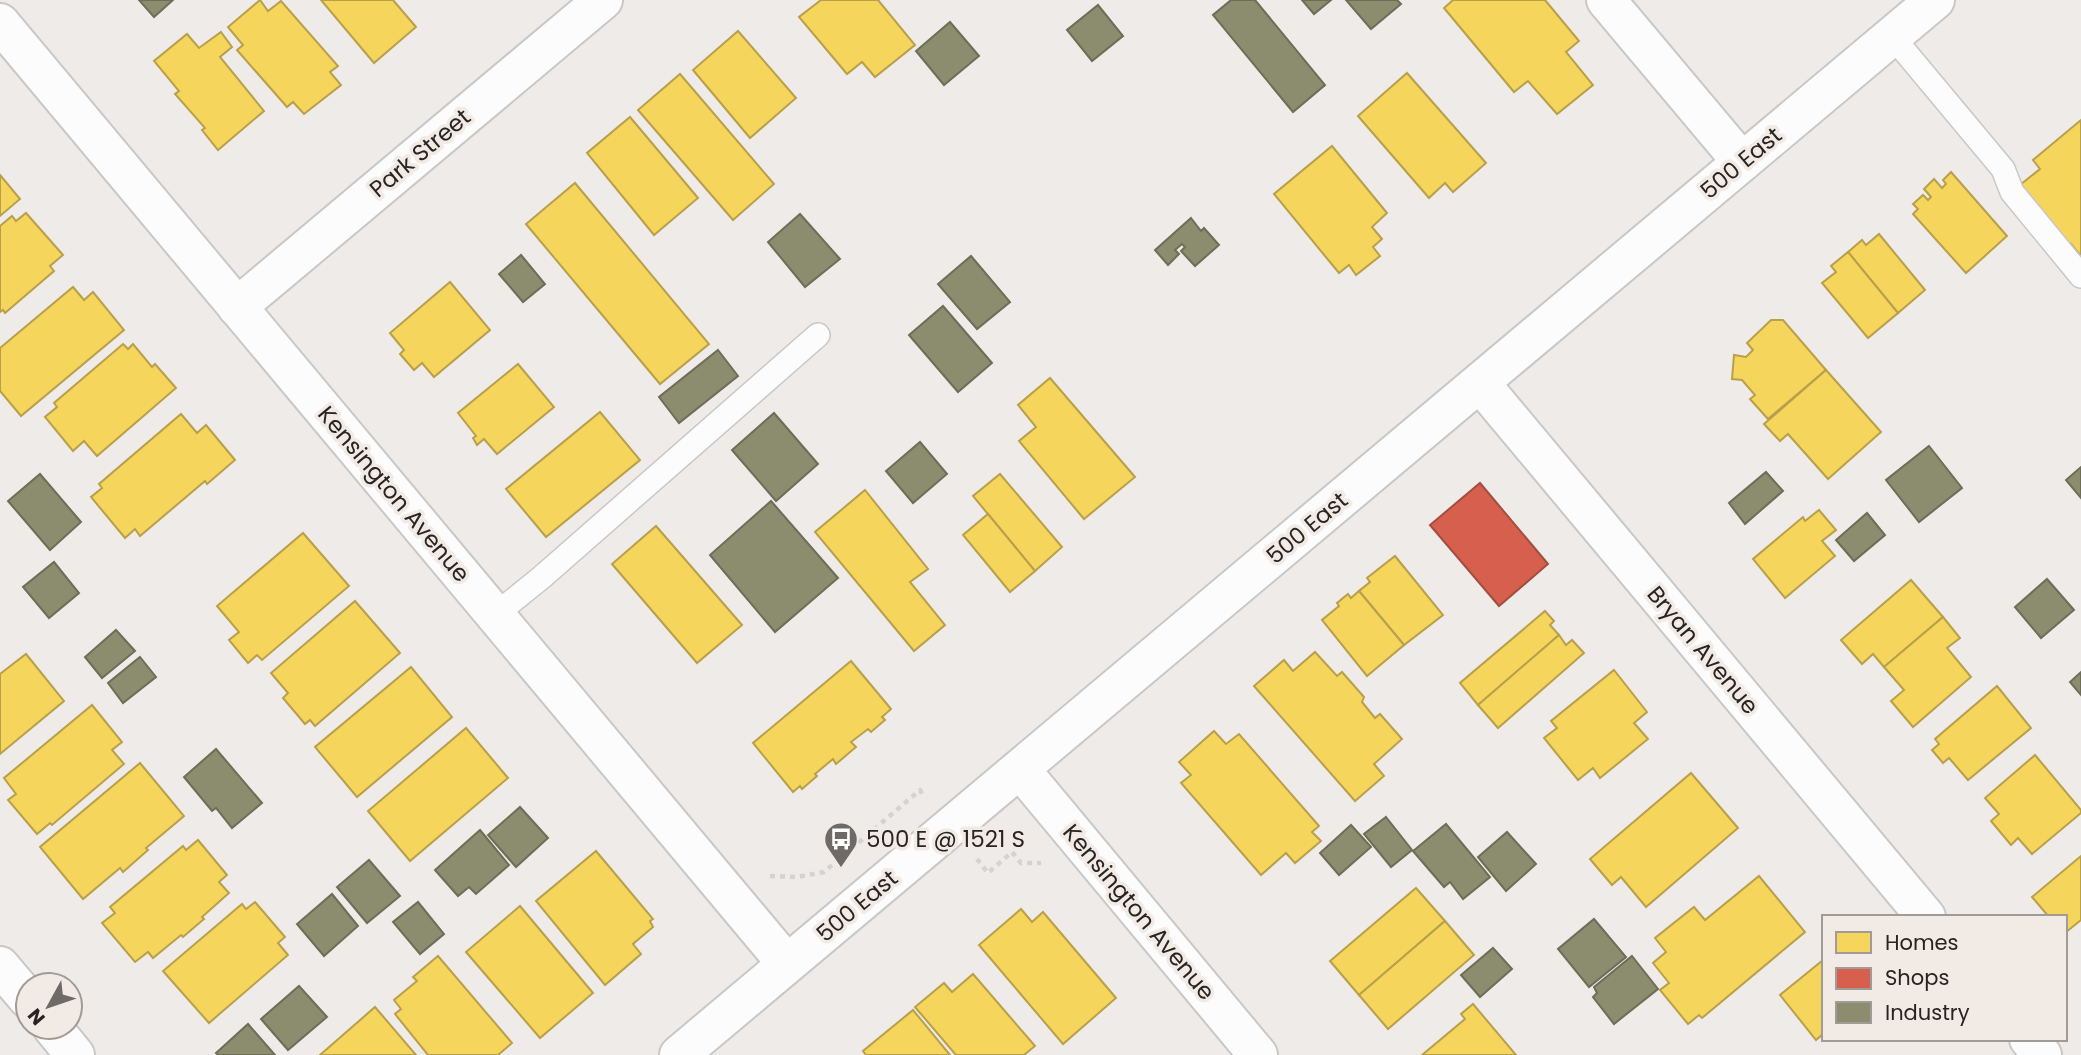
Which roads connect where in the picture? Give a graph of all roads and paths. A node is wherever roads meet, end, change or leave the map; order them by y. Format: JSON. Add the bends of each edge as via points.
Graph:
{"nodes":[{"id":1,"x":603,"y":0,"type":"edge"},
{"id":2,"x":1606,"y":0,"type":"edge"},
{"id":3,"x":1934,"y":0,"type":"edge"},
{"id":4,"x":0,"y":23,"type":"edge"},
{"id":5,"x":1892,"y":36,"type":"junction"},
{"id":6,"x":1742,"y":162,"type":"junction"},
{"id":7,"x":2081,"y":276,"type":"edge"},
{"id":8,"x":237,"y":307,"type":"junction"},
{"id":9,"x":818,"y":335,"type":"dead end"},
{"id":10,"x":1480,"y":383,"type":"junction"},
{"id":11,"x":495,"y":615,"type":"junction"},
{"id":12,"x":1020,"y":769,"type":"junction"},
{"id":13,"x":924,"y":796,"type":"dead end"},
{"id":14,"x":977,"y":859,"type":"dead end"},
{"id":15,"x":1021,"y":863,"type":"dead end"},
{"id":16,"x":797,"y":877,"type":"dead end"},
{"id":17,"x":1924,"y":915,"type":"edge"},
{"id":18,"x":787,"y":964,"type":"junction"},
{"id":19,"x":0,"y":966,"type":"edge"},
{"id":20,"x":14,"y":982,"type":"edge"},
{"id":21,"x":64,"y":1041,"type":"edge"},
{"id":22,"x":2031,"y":1041,"type":"edge"},
{"id":23,"x":75,"y":1055,"type":"edge"},
{"id":24,"x":679,"y":1055,"type":"edge"},
{"id":25,"x":1258,"y":1055,"type":"edge"},
{"id":26,"x":2042,"y":1055,"type":"edge"}],
"edges":[{"from":1,"to":8,"type":"street","name":"Park Street"},
{"from":2,"to":6,"type":"street"},
{"from":3,"to":5,"type":"street","name":"500 East"},
{"from":4,"to":8,"type":"street","name":"Kensington Avenue"},
{"from":5,"to":6,"type":"street","name":"500 East"},
{"from":5,"to":7,"type":"lane","via":[[2003,169],[2012,192]]},
{"from":6,"to":10,"type":"street","name":"500 East"},
{"from":8,"to":11,"type":"street","name":"Kensington Avenue"},
{"from":9,"to":11,"type":"lane"},
{"from":10,"to":12,"type":"street","name":"500 East"},
{"from":10,"to":17,"type":"street","name":"Bryan Avenue"},
{"from":11,"to":18,"type":"street","name":"Kensington Avenue"},
{"from":12,"to":18,"type":"street","name":"500 East"},
{"from":12,"to":25,"type":"street","name":"Kensington Avenue"},
{"from":13,"to":16,"type":"path","via":[[919,790],[824,872]]},
{"from":14,"to":15,"type":"path","via":[[988,873],[1012,852]]},
{"from":18,"to":24,"type":"street","name":"500 East"},
{"from":19,"to":20,"type":"street"},
{"from":21,"to":23,"type":"street"},
{"from":22,"to":26,"type":"street"}]}
